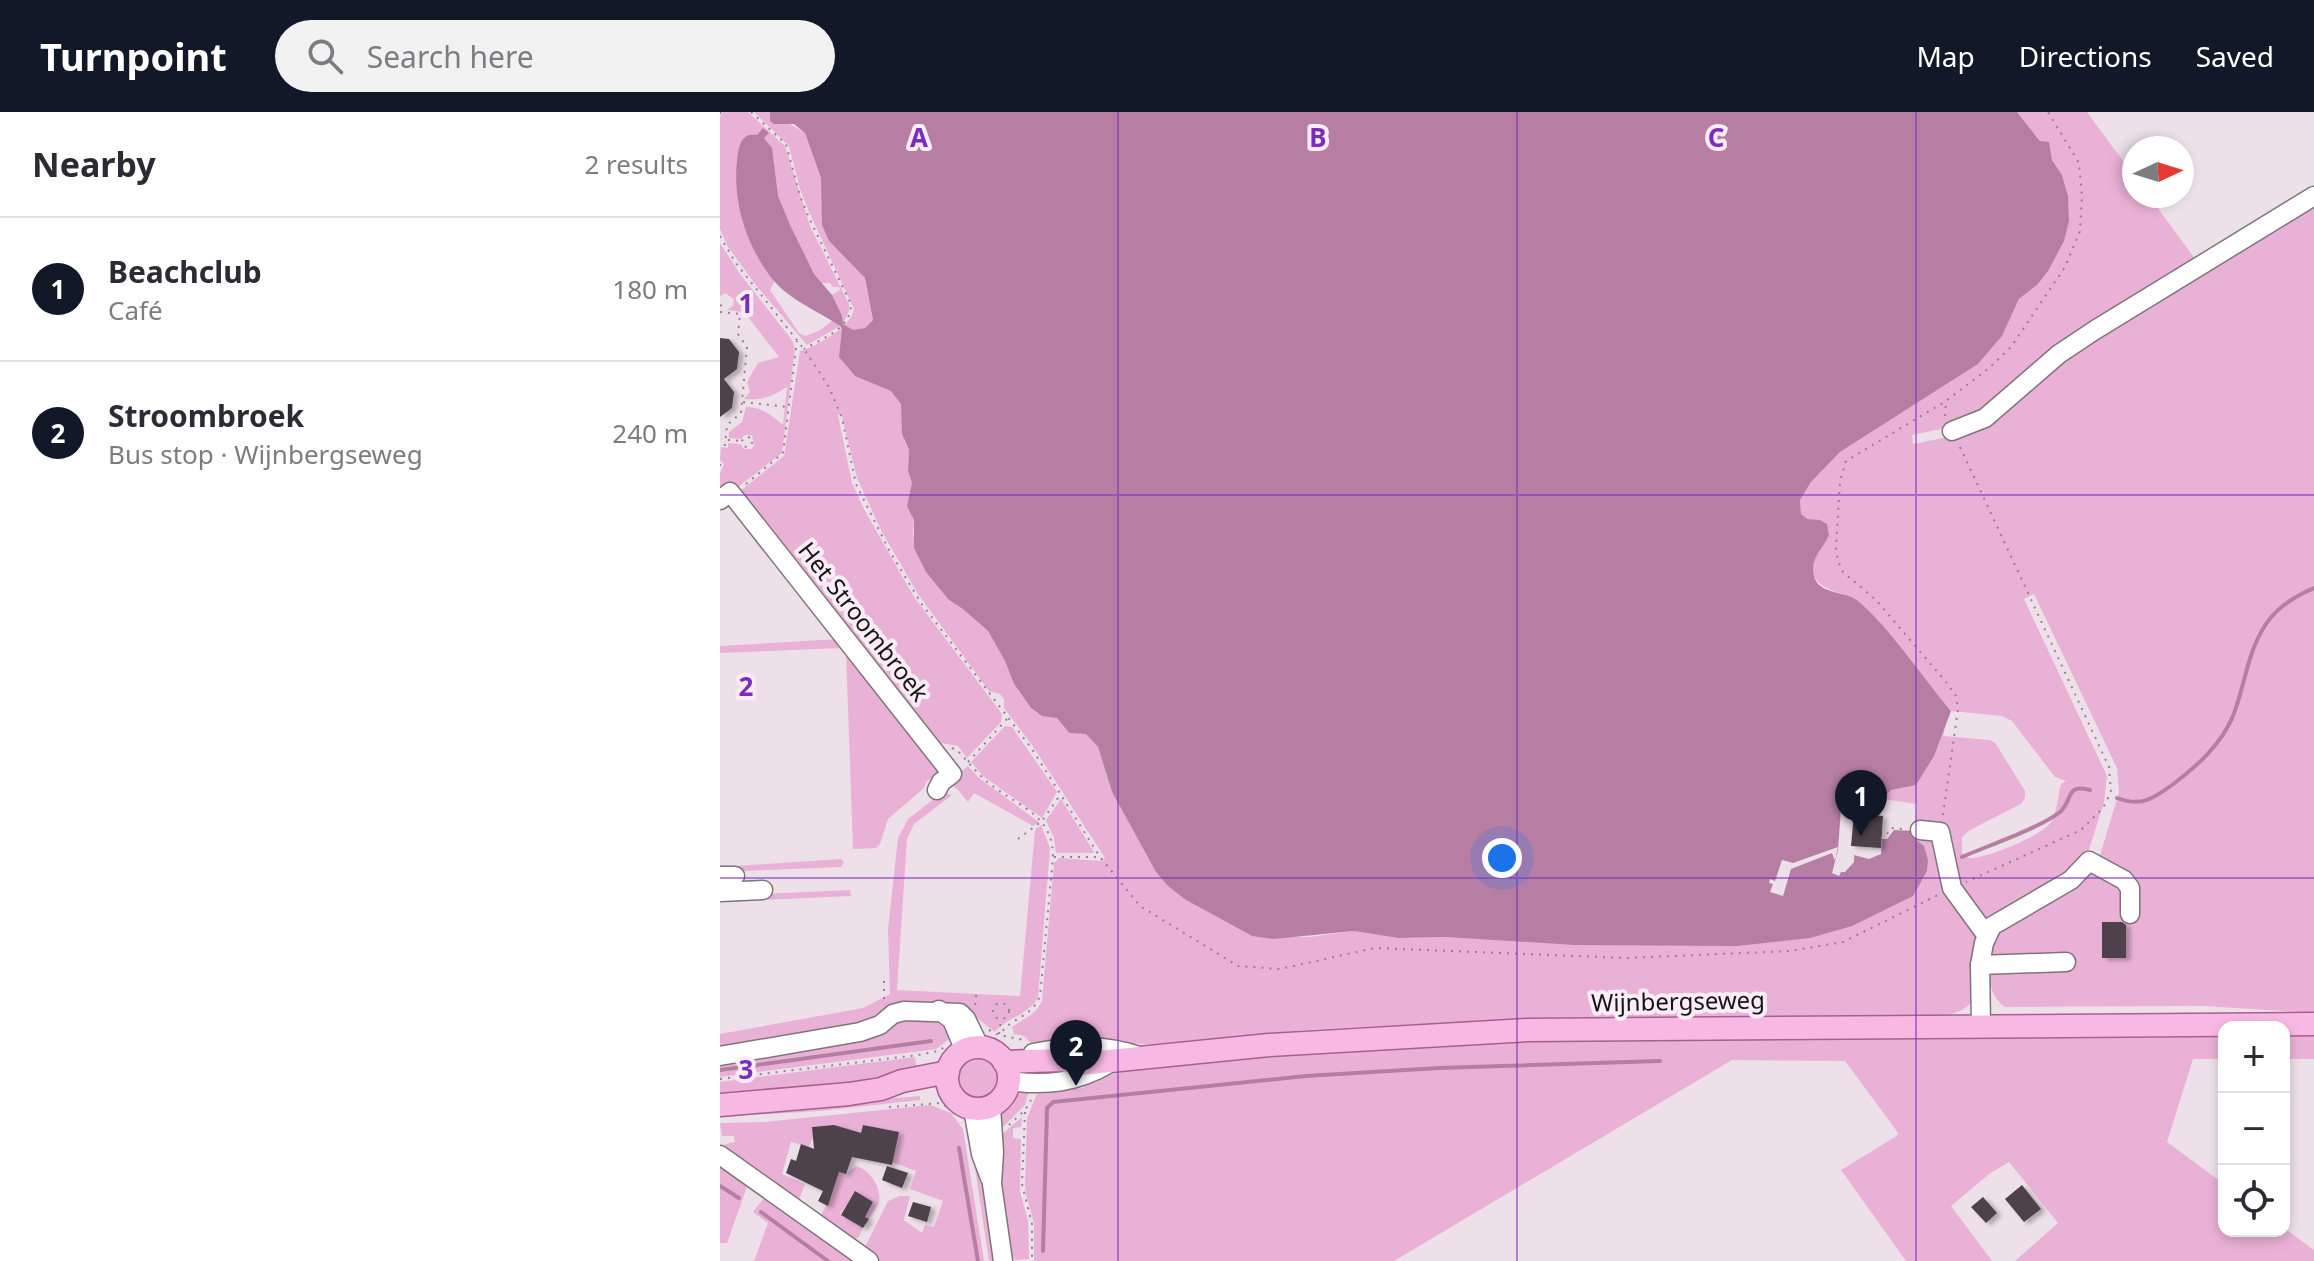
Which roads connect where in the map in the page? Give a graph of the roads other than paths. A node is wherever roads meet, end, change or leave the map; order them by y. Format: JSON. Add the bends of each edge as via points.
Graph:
{"nodes":[{"id":1,"x":2314,"y":196,"type":"edge"},
{"id":2,"x":1952,"y":431,"type":"road end"},
{"id":3,"x":726,"y":497,"type":"edge"},
{"id":4,"x":937,"y":790,"type":"dead end"},
{"id":5,"x":1920,"y":830,"type":"dead end"},
{"id":6,"x":737,"y":882,"type":"edge"},
{"id":7,"x":720,"y":892,"type":"edge"},
{"id":8,"x":2130,"y":914,"type":"dead end"},
{"id":9,"x":1987,"y":936,"type":"junction"},
{"id":10,"x":2066,"y":962,"type":"dead end"},
{"id":11,"x":1980,"y":965,"type":"junction"},
{"id":12,"x":2314,"y":1024,"type":"edge"},
{"id":13,"x":1981,"y":1026,"type":"junction"},
{"id":14,"x":981,"y":1045,"type":"junction"},
{"id":15,"x":720,"y":1056,"type":"edge"},
{"id":16,"x":1144,"y":1057,"type":"junction"},
{"id":17,"x":1113,"y":1061,"type":"junction"},
{"id":18,"x":1007,"y":1071,"type":"junction"},
{"id":19,"x":948,"y":1080,"type":"junction"},
{"id":20,"x":720,"y":1105,"type":"edge"},
{"id":21,"x":974,"y":1110,"type":"junction"},
{"id":22,"x":720,"y":1155,"type":"edge"},
{"id":23,"x":869,"y":1261,"type":"edge"},
{"id":24,"x":1003,"y":1261,"type":"edge"}],
"edges":[{"from":1,"to":2,"type":"street","via":[[2059,354],[1985,418]]},
{"from":3,"to":4,"type":"street","name":"Het Stroombroek","via":[[952,774]]},
{"from":5,"to":9,"type":"street","via":[[1940,832],[1952,888]]},
{"from":6,"to":7,"type":"street"},
{"from":8,"to":9,"type":"street","via":[[2130,888],[2124,880],[2089,861],[2071,880],[1992,926]]},
{"from":9,"to":11,"type":"street"},
{"from":10,"to":11,"type":"street"},
{"from":11,"to":13,"type":"street"},
{"from":12,"to":13,"type":"main road","name":"Wijnbergseweg"},
{"from":13,"to":16,"type":"main road","name":"Wijnbergseweg","via":[[1461,1032]]},
{"from":14,"to":15,"type":"street","via":[[963,1015],[904,1011],[860,1032]]},
{"from":14,"to":18,"type":"main road","via":[[998,1054]]},
{"from":14,"to":19,"type":"main road","via":[[951,1063]]},
{"from":16,"to":17,"type":"main road","name":"Wijnbergseweg"},
{"from":16,"to":18,"type":"street","name":"Wijnbergseweg","via":[[1119,1048],[1088,1046],[1030,1053]]},
{"from":17,"to":18,"type":"main road","name":"Wijnbergseweg","via":[[1062,1060]]},
{"from":17,"to":18,"type":"street","name":"Wijnbergseweg","via":[[1085,1078],[1033,1084]]},
{"from":18,"to":21,"type":"main road","via":[[1003,1096]]},
{"from":19,"to":20,"type":"main road","via":[[905,1093],[881,1089]]},
{"from":19,"to":21,"type":"main road","via":[[958,1101]]},
{"from":21,"to":24,"type":"street"},
{"from":22,"to":23,"type":"street"}]}
